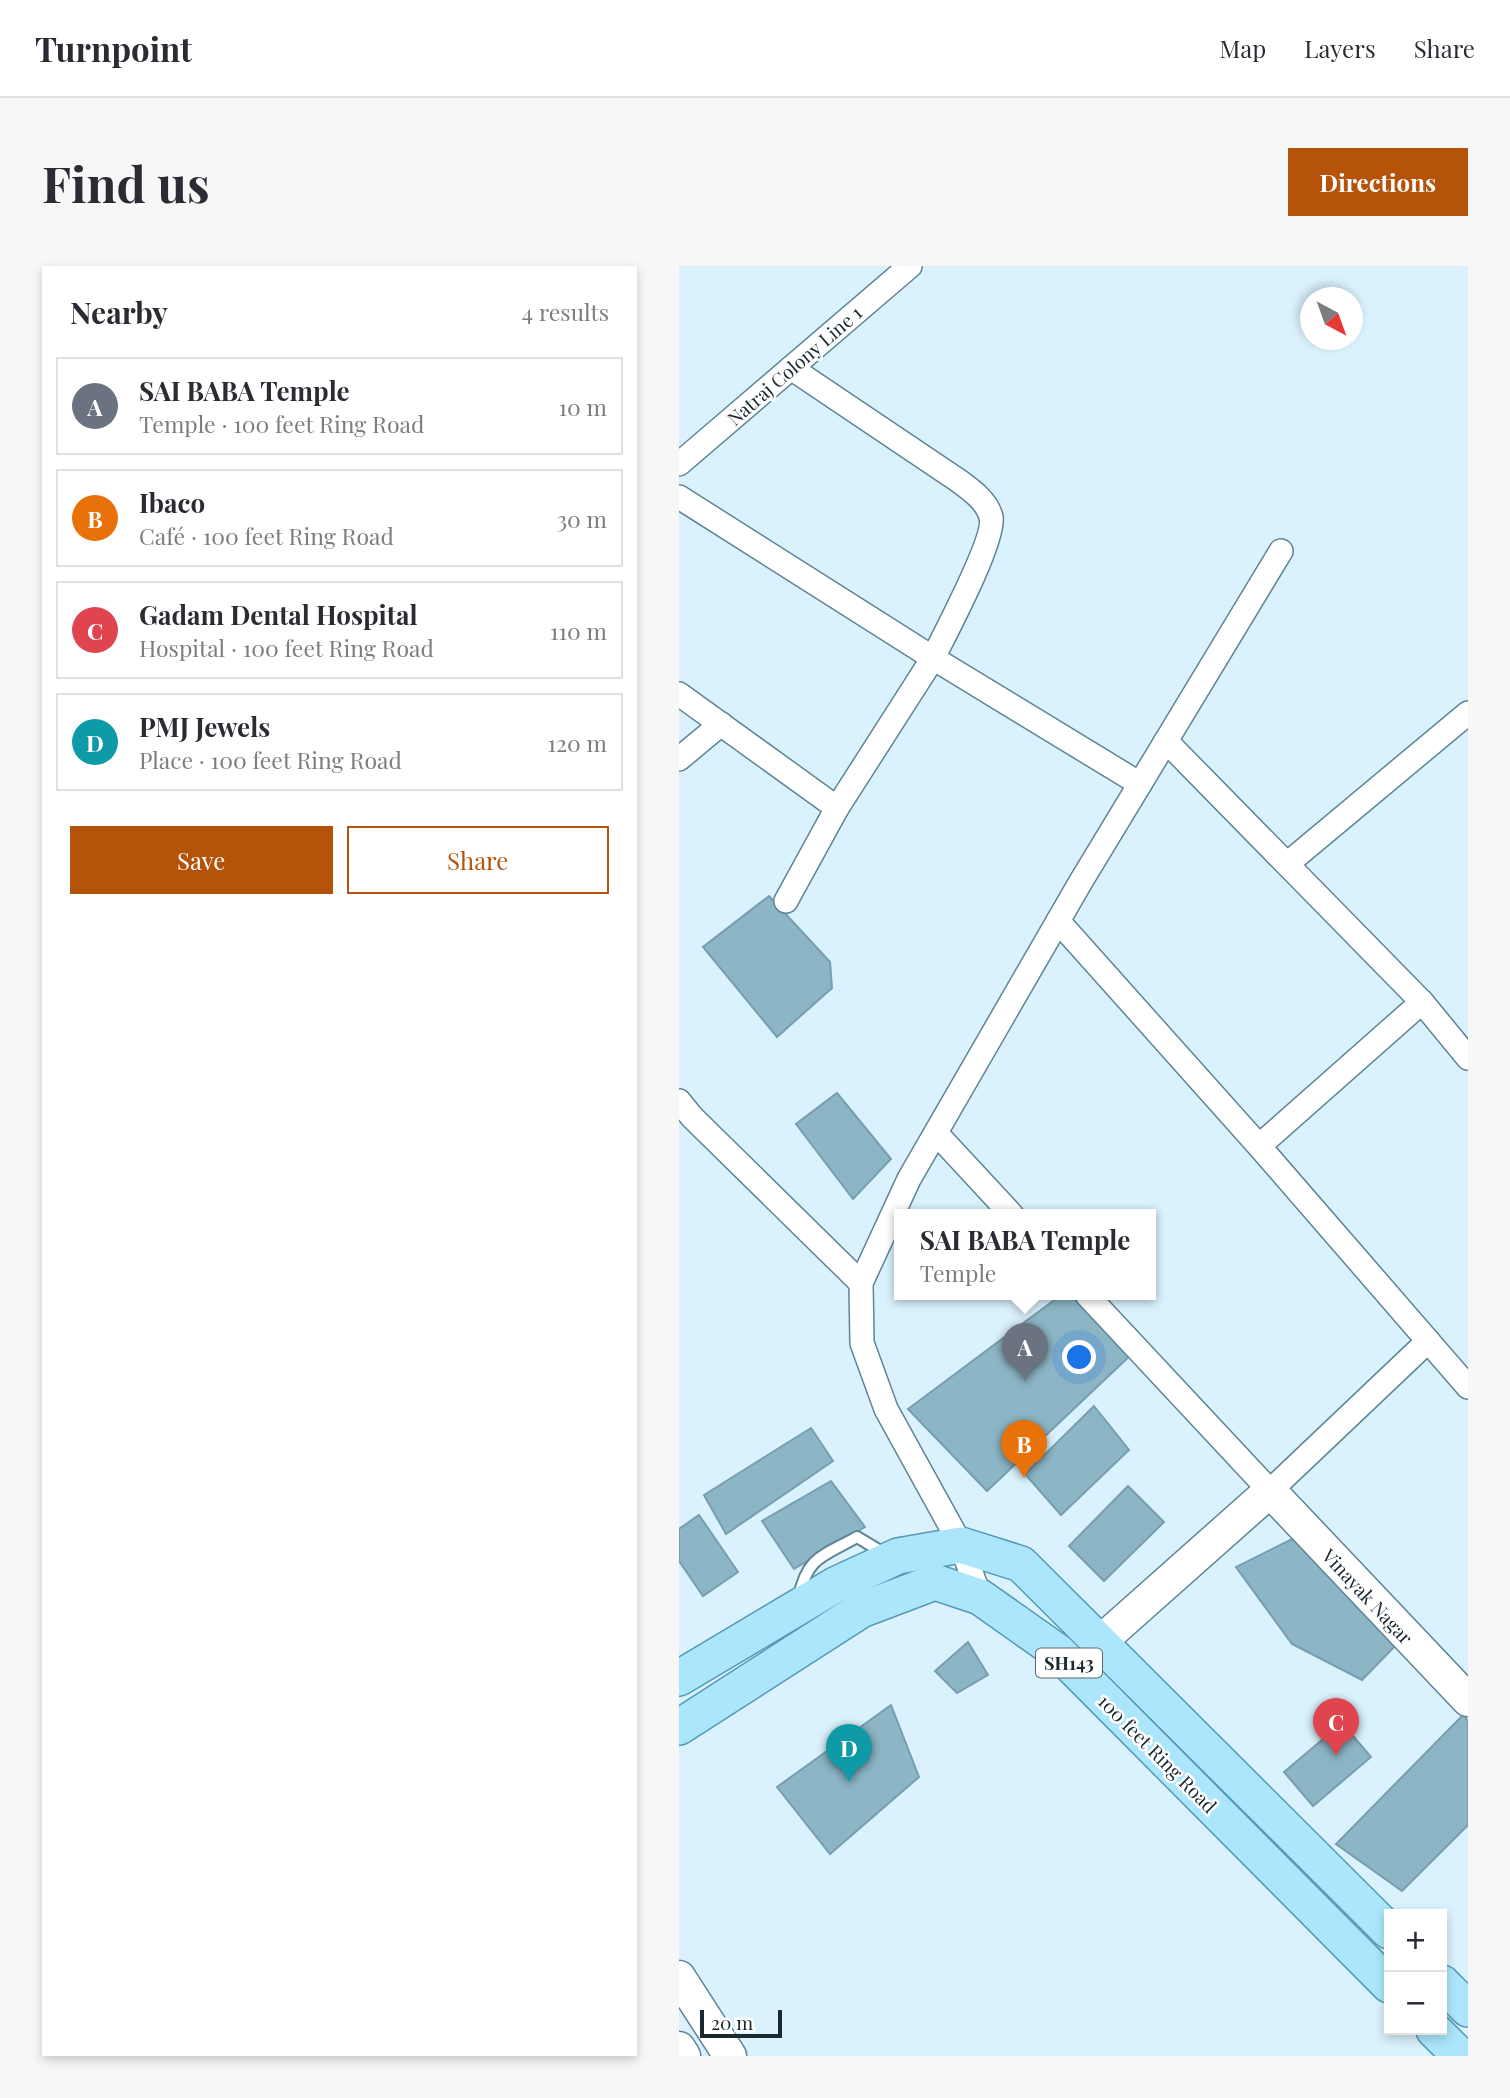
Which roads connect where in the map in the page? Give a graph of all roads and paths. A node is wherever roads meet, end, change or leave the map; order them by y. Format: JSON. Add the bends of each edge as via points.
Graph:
{"nodes":[{"id":1,"x":909,"y":266,"type":"edge"},
{"id":2,"x":791,"y":368,"type":"junction"},
{"id":3,"x":679,"y":464,"type":"edge"},
{"id":4,"x":679,"y":497,"type":"edge"},
{"id":5,"x":1281,"y":551,"type":"dead end"},
{"id":6,"x":933,"y":658,"type":"junction"},
{"id":7,"x":679,"y":694,"type":"edge"},
{"id":8,"x":1468,"y":713,"type":"edge"},
{"id":9,"x":721,"y":724,"type":"junction"},
{"id":10,"x":1166,"y":741,"type":"junction"},
{"id":11,"x":679,"y":760,"type":"edge"},
{"id":12,"x":1140,"y":784,"type":"junction"},
{"id":13,"x":837,"y":808,"type":"junction"},
{"id":14,"x":1287,"y":864,"type":"junction"},
{"id":15,"x":786,"y":901,"type":"dead end"},
{"id":16,"x":1058,"y":921,"type":"junction"},
{"id":17,"x":1422,"y":1002,"type":"junction"},
{"id":18,"x":1468,"y":1058,"type":"edge"},
{"id":19,"x":683,"y":1115,"type":"edge"},
{"id":20,"x":936,"y":1133,"type":"junction"},
{"id":21,"x":1259,"y":1146,"type":"junction"},
{"id":22,"x":895,"y":1209,"type":"edge"},
{"id":23,"x":1006,"y":1209,"type":"edge"},
{"id":24,"x":894,"y":1212,"type":"edge"},
{"id":25,"x":861,"y":1283,"type":"junction"},
{"id":26,"x":1092,"y":1300,"type":"edge"},
{"id":27,"x":1428,"y":1341,"type":"junction"},
{"id":28,"x":1468,"y":1387,"type":"edge"},
{"id":29,"x":1270,"y":1491,"type":"junction"},
{"id":30,"x":961,"y":1545,"type":"junction"},
{"id":31,"x":980,"y":1597,"type":"junction"},
{"id":32,"x":1100,"y":1642,"type":"junction"},
{"id":33,"x":679,"y":1678,"type":"edge"},
{"id":34,"x":1468,"y":1700,"type":"edge"},
{"id":35,"x":679,"y":1727,"type":"edge"},
{"id":36,"x":1384,"y":1926,"type":"edge"},
{"id":37,"x":679,"y":1977,"type":"edge"},
{"id":38,"x":1384,"y":1980,"type":"edge"},
{"id":39,"x":1447,"y":1988,"type":"edge"},
{"id":40,"x":1468,"y":2009,"type":"edge"},
{"id":41,"x":1439,"y":2035,"type":"edge"},
{"id":42,"x":679,"y":2048,"type":"edge"},
{"id":43,"x":684,"y":2056,"type":"edge"},
{"id":44,"x":730,"y":2056,"type":"edge"},
{"id":45,"x":1460,"y":2056,"type":"edge"}],
"edges":[{"from":1,"to":2,"type":"street","name":"Natraj Colony Line 1"},
{"from":2,"to":3,"type":"street","name":"Natraj Colony Line 1"},
{"from":2,"to":6,"type":"street","via":[[959,481],[991,516],[985,547]]},
{"from":4,"to":6,"type":"street"},
{"from":5,"to":10,"type":"street"},
{"from":6,"to":12,"type":"street"},
{"from":6,"to":13,"type":"street"},
{"from":7,"to":9,"type":"street"},
{"from":8,"to":14,"type":"street"},
{"from":9,"to":11,"type":"street"},
{"from":9,"to":13,"type":"street"},
{"from":10,"to":12,"type":"street"},
{"from":10,"to":14,"type":"street"},
{"from":12,"to":16,"type":"street"},
{"from":13,"to":15,"type":"street"},
{"from":14,"to":17,"type":"street"},
{"from":16,"to":20,"type":"street"},
{"from":16,"to":21,"type":"street"},
{"from":17,"to":18,"type":"street"},
{"from":17,"to":21,"type":"street"},
{"from":19,"to":25,"type":"street"},
{"from":20,"to":22,"type":"street"},
{"from":20,"to":23,"type":"street"},
{"from":21,"to":27,"type":"street"},
{"from":24,"to":25,"type":"street"},
{"from":25,"to":30,"type":"street","via":[[862,1343],[885,1409]]},
{"from":26,"to":29,"type":"street"},
{"from":27,"to":28,"type":"street"},
{"from":27,"to":29,"type":"street"},
{"from":29,"to":32,"type":"street"},
{"from":29,"to":34,"type":"street","name":"Vinayak Nagar"},
{"from":30,"to":31,"type":"street"},
{"from":30,"to":32,"type":"main road","name":"100 feet Ring Road","number":"SH143","via":[[1021,1564]]},
{"from":30,"to":33,"type":"main road","name":"100 feet Ring Road","number":"SH143","via":[[893,1558],[835,1584]]},
{"from":31,"to":35,"type":"main road","name":"100 feet Ring Road","number":"SH143","via":[[935,1582],[861,1610]]},
{"from":31,"to":38,"type":"main road","name":"100 feet Ring Road","number":"SH143","via":[[1058,1652]]},
{"from":32,"to":36,"type":"main road","name":"100 feet Ring Road","number":"SH143"},
{"from":37,"to":44,"type":"street"},
{"from":39,"to":40,"type":"main road"},
{"from":41,"to":45,"type":"main road"},
{"from":42,"to":43,"type":"street"}]}
